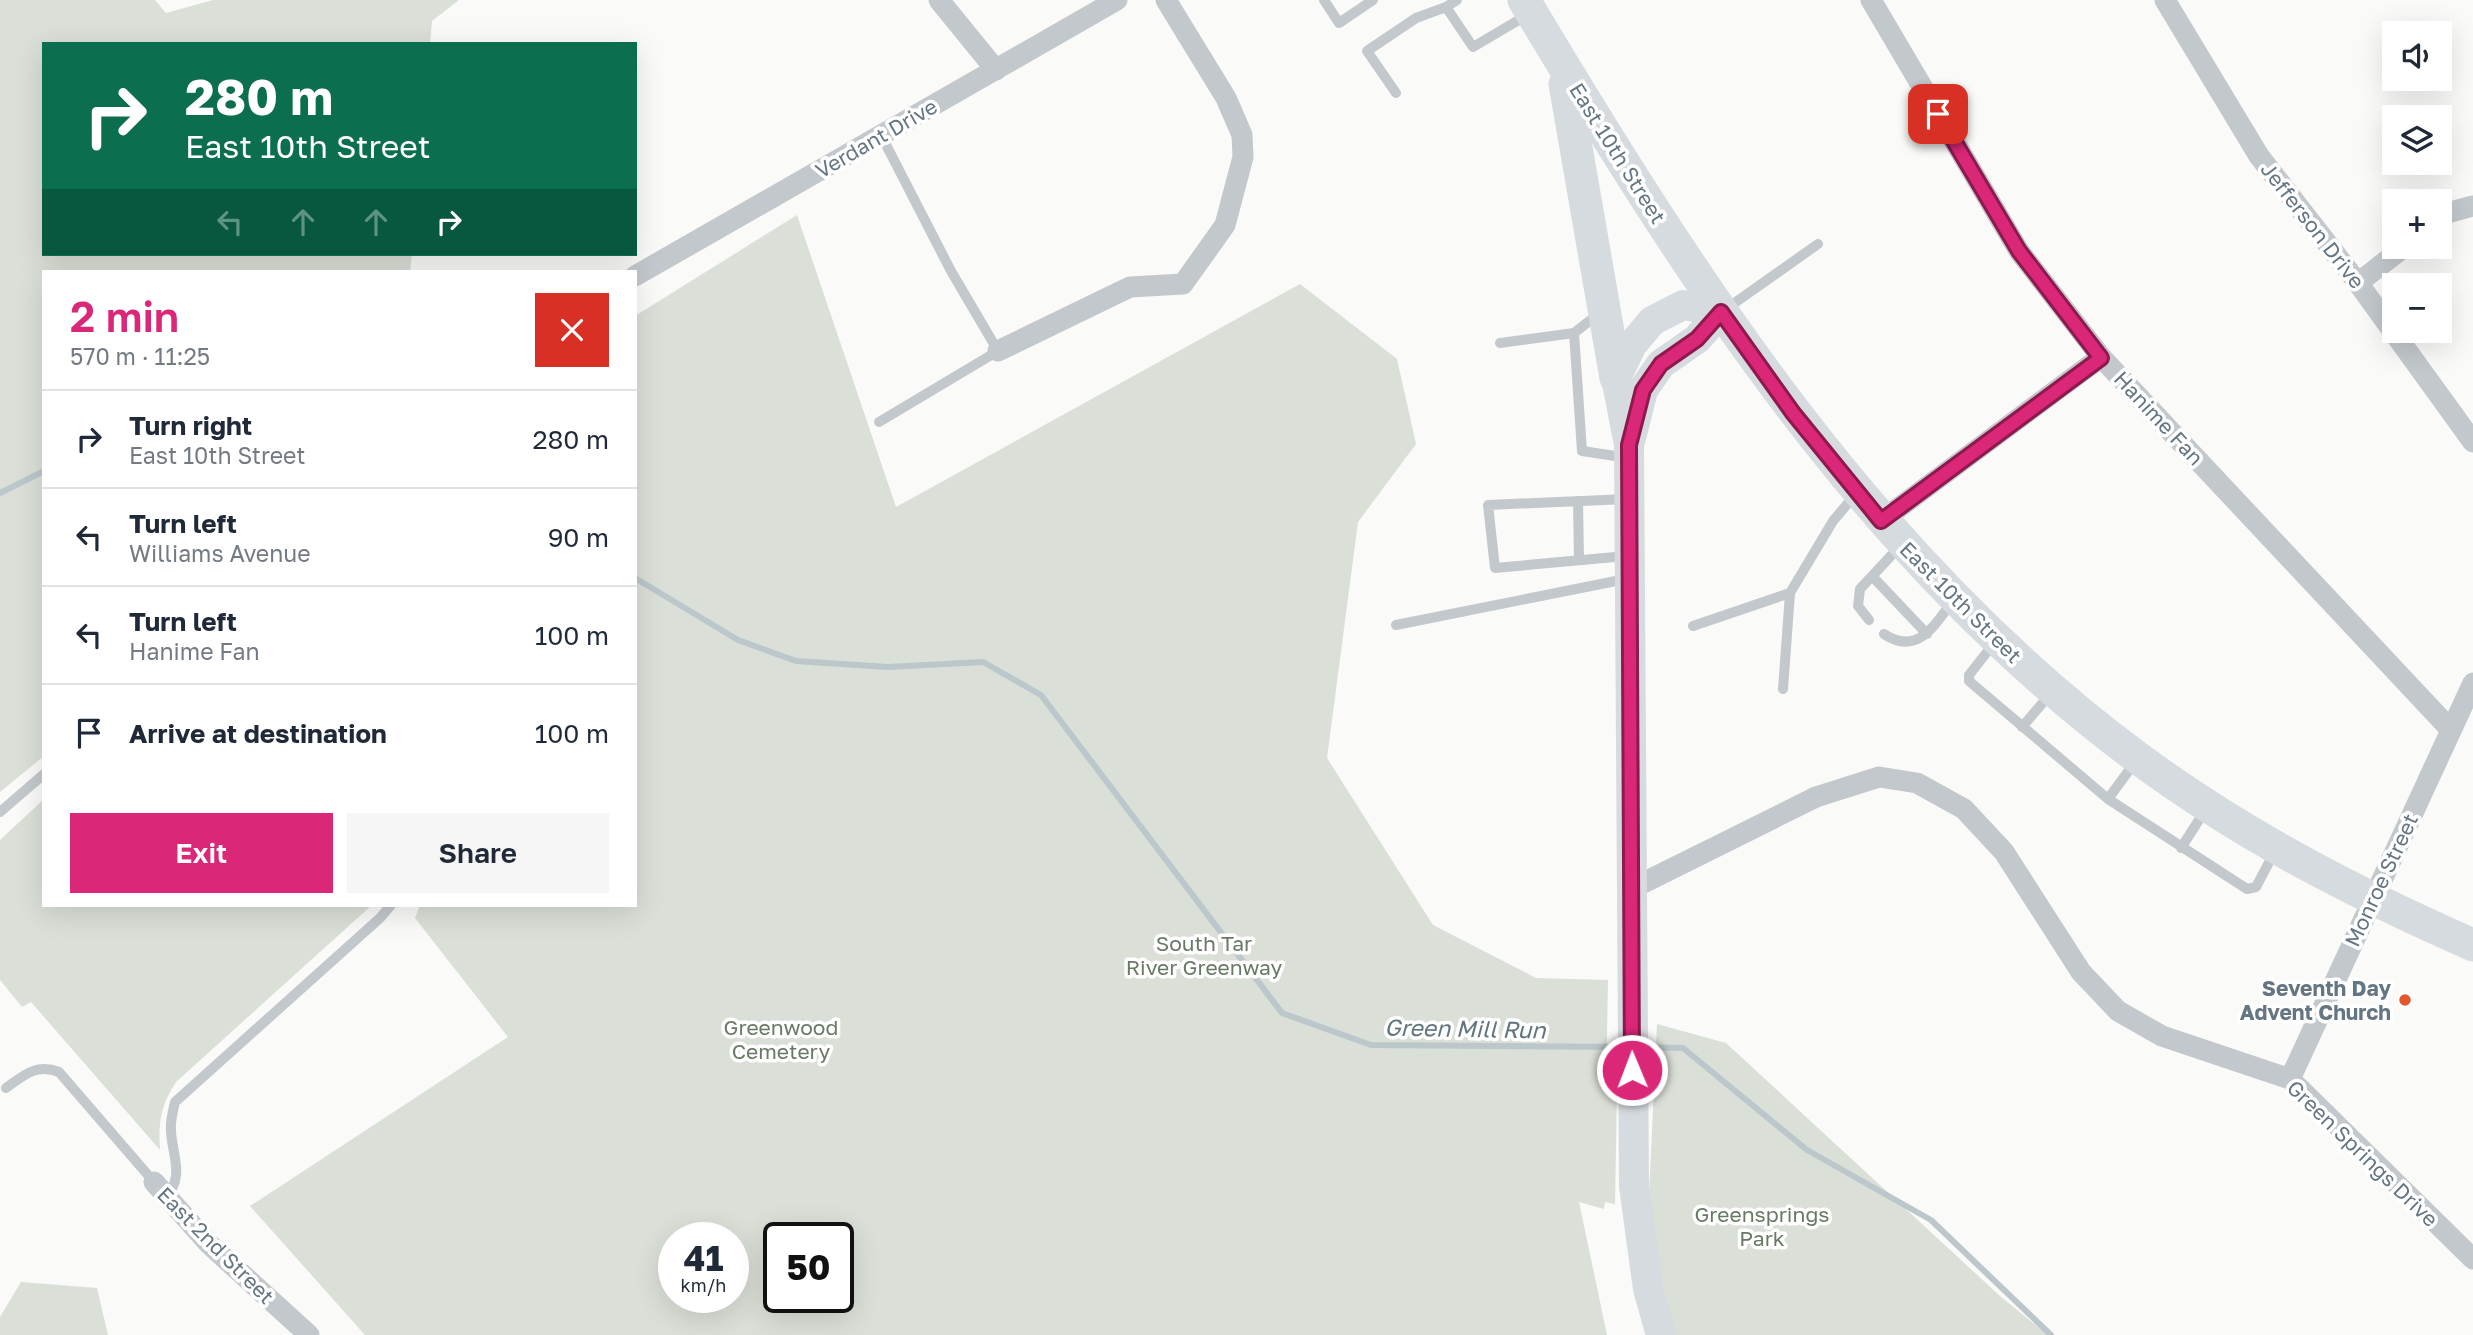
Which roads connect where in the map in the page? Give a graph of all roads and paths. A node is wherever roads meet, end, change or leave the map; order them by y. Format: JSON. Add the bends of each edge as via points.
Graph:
{"nodes":[{"id":1,"x":939,"y":0,"type":"edge"},
{"id":2,"x":1117,"y":0,"type":"edge"},
{"id":3,"x":1166,"y":0,"type":"edge"},
{"id":4,"x":1324,"y":0,"type":"edge"},
{"id":5,"x":1373,"y":0,"type":"edge"},
{"id":6,"x":1457,"y":0,"type":"edge"},
{"id":7,"x":1871,"y":0,"type":"edge"},
{"id":8,"x":2167,"y":1,"type":"edge"},
{"id":9,"x":1527,"y":6,"type":"edge"},
{"id":10,"x":1446,"y":7,"type":"junction"},
{"id":11,"x":1562,"y":65,"type":"junction"},
{"id":12,"x":996,"y":70,"type":"junction"},
{"id":13,"x":1396,"y":93,"type":"dead end"},
{"id":14,"x":881,"y":135,"type":"junction"},
{"id":15,"x":2473,"y":206,"type":"edge"},
{"id":16,"x":2452,"y":212,"type":"edge"},
{"id":17,"x":1818,"y":244,"type":"dead end"},
{"id":18,"x":2389,"y":259,"type":"edge"},
{"id":19,"x":637,"y":275,"type":"edge"},
{"id":20,"x":2358,"y":283,"type":"junction"},
{"id":21,"x":1603,"y":311,"type":"junction"},
{"id":22,"x":1721,"y":312,"type":"junction"},
{"id":23,"x":1574,"y":333,"type":"junction"},
{"id":24,"x":1500,"y":343,"type":"dead end"},
{"id":25,"x":998,"y":351,"type":"junction"},
{"id":26,"x":2101,"y":358,"type":"junction"},
{"id":27,"x":1616,"y":378,"type":"junction"},
{"id":28,"x":879,"y":422,"type":"dead end"},
{"id":29,"x":2473,"y":442,"type":"edge"},
{"id":30,"x":1629,"y":451,"type":"junction"},
{"id":31,"x":1857,"y":492,"type":"junction"},
{"id":32,"x":1629,"y":499,"type":"junction"},
{"id":33,"x":1578,"y":501,"type":"junction"},
{"id":34,"x":1891,"y":532,"type":"junction"},
{"id":35,"x":1579,"y":560,"type":"junction"},
{"id":36,"x":1629,"y":567,"type":"junction"},
{"id":37,"x":1872,"y":576,"type":"junction"},
{"id":38,"x":1790,"y":593,"type":"junction"},
{"id":39,"x":1954,"y":600,"type":"junction"},
{"id":40,"x":1869,"y":620,"type":"dead end"},
{"id":41,"x":1396,"y":625,"type":"dead end"},
{"id":42,"x":1693,"y":626,"type":"dead end"},
{"id":43,"x":1884,"y":634,"type":"dead end"},
{"id":44,"x":1927,"y":634,"type":"junction"},
{"id":45,"x":1997,"y":640,"type":"junction"},
{"id":46,"x":2473,"y":682,"type":"edge"},
{"id":47,"x":1783,"y":689,"type":"dead end"},
{"id":48,"x":2054,"y":691,"type":"junction"},
{"id":49,"x":2022,"y":727,"type":"junction"},
{"id":50,"x":2450,"y":729,"type":"junction"},
{"id":51,"x":2137,"y":758,"type":"junction"},
{"id":52,"x":42,"y":776,"type":"edge"},
{"id":53,"x":2108,"y":799,"type":"junction"},
{"id":54,"x":2208,"y":806,"type":"junction"},
{"id":55,"x":0,"y":812,"type":"edge"},
{"id":56,"x":2181,"y":848,"type":"junction"},
{"id":57,"x":2277,"y":849,"type":"junction"},
{"id":58,"x":1631,"y":889,"type":"junction"},
{"id":59,"x":2371,"y":900,"type":"junction"},
{"id":60,"x":389,"y":907,"type":"edge"},
{"id":61,"x":2473,"y":945,"type":"edge"},
{"id":62,"x":2290,"y":1079,"type":"junction"},
{"id":63,"x":6,"y":1088,"type":"dead end"},
{"id":64,"x":160,"y":1190,"type":"junction"},
{"id":65,"x":2473,"y":1259,"type":"edge"},
{"id":66,"x":309,"y":1335,"type":"edge"},
{"id":67,"x":1661,"y":1335,"type":"edge"}],
"edges":[{"from":1,"to":12,"type":"street"},
{"from":2,"to":12,"type":"street","name":"Verdant Drive"},
{"from":3,"to":25,"type":"street","via":[[1226,98],[1242,135],[1243,157],[1225,225],[1183,284],[1130,287]]},
{"from":4,"to":5,"type":"lane","via":[[1339,23]]},
{"from":6,"to":10,"type":"lane"},
{"from":7,"to":26,"type":"street","name":"Hanime Fan","via":[[2019,251]]},
{"from":8,"to":20,"type":"street","name":"Jefferson Drive","via":[[2259,156]]},
{"from":9,"to":10,"type":"lane","via":[[1472,47]]},
{"from":9,"to":11,"type":"main road","name":"East 10th Street"},
{"from":10,"to":13,"type":"lane","via":[[1416,18],[1367,51]]},
{"from":11,"to":21,"type":"main road"},
{"from":11,"to":22,"type":"main road","name":"East 10th Street"},
{"from":12,"to":14,"type":"street","name":"Verdant Drive"},
{"from":14,"to":19,"type":"street","name":"Verdant Drive"},
{"from":14,"to":25,"type":"lane","via":[[950,271]]},
{"from":15,"to":16,"type":"street"},
{"from":17,"to":22,"type":"lane"},
{"from":18,"to":20,"type":"street"},
{"from":20,"to":29,"type":"street","name":"Jefferson Drive"},
{"from":21,"to":23,"type":"lane"},
{"from":21,"to":27,"type":"main road"},
{"from":22,"to":27,"type":"main road","via":[[1683,305],[1652,321],[1632,345]]},
{"from":22,"to":30,"type":"main road","via":[[1697,339],[1661,364],[1643,390]]},
{"from":22,"to":31,"type":"main road","name":"East 10th Street"},
{"from":23,"to":24,"type":"lane"},
{"from":23,"to":30,"type":"lane","via":[[1582,451]]},
{"from":25,"to":28,"type":"lane"},
{"from":26,"to":34,"type":"street"},
{"from":26,"to":50,"type":"street","name":"Hanime Fan"},
{"from":27,"to":30,"type":"main road"},
{"from":30,"to":32,"type":"main road"},
{"from":31,"to":34,"type":"main road","name":"East 10th Street"},
{"from":31,"to":38,"type":"lane","via":[[1833,521]]},
{"from":32,"to":33,"type":"lane"},
{"from":32,"to":36,"type":"main road"},
{"from":33,"to":35,"type":"lane"},
{"from":33,"to":35,"type":"lane","via":[[1488,505],[1495,568]]},
{"from":34,"to":37,"type":"lane"},
{"from":34,"to":39,"type":"main road","name":"East 10th Street"},
{"from":35,"to":36,"type":"lane"},
{"from":36,"to":41,"type":"lane"},
{"from":36,"to":58,"type":"main road"},
{"from":37,"to":40,"type":"lane","via":[[1857,596],[1858,606]]},
{"from":37,"to":44,"type":"lane"},
{"from":38,"to":42,"type":"lane"},
{"from":38,"to":47,"type":"lane"},
{"from":39,"to":44,"type":"lane"},
{"from":39,"to":45,"type":"main road","name":"East 10th Street"},
{"from":43,"to":44,"type":"lane","via":[[1909,643]]},
{"from":45,"to":48,"type":"main road","name":"East 10th Street"},
{"from":45,"to":49,"type":"lane","via":[[1969,681]]},
{"from":46,"to":50,"type":"street","name":"Monroe Street"},
{"from":48,"to":49,"type":"lane"},
{"from":48,"to":51,"type":"main road","name":"East 10th Street"},
{"from":49,"to":53,"type":"lane"},
{"from":50,"to":59,"type":"street","name":"Monroe Street"},
{"from":51,"to":53,"type":"lane"},
{"from":51,"to":54,"type":"main road","name":"East 10th Street"},
{"from":52,"to":55,"type":"lane"},
{"from":53,"to":56,"type":"lane"},
{"from":54,"to":56,"type":"lane"},
{"from":54,"to":57,"type":"main road","name":"East 10th Street"},
{"from":56,"to":57,"type":"lane","via":[[2247,889],[2256,887]]},
{"from":57,"to":59,"type":"main road","name":"East 10th Street"},
{"from":58,"to":62,"type":"street","name":"Green Springs Drive","via":[[1816,797],[1879,777],[1917,783],[1964,809],[2004,852],[2081,972],[2118,1012],[2162,1036]]},
{"from":58,"to":67,"type":"main road","via":[[1638,1221],[1648,1289]]},
{"from":59,"to":61,"type":"main road","name":"East 10th Street"},
{"from":59,"to":62,"type":"street","name":"Monroe Street"},
{"from":60,"to":64,"type":"lane","via":[[175,1102],[171,1129],[178,1172],[172,1191]]},
{"from":62,"to":65,"type":"street","name":"Green Springs Drive"},
{"from":63,"to":64,"type":"lane","via":[[28,1072],[47,1067],[59,1072]]},
{"from":64,"to":66,"type":"street","name":"East 2nd Street","via":[[209,1244]]}]}
